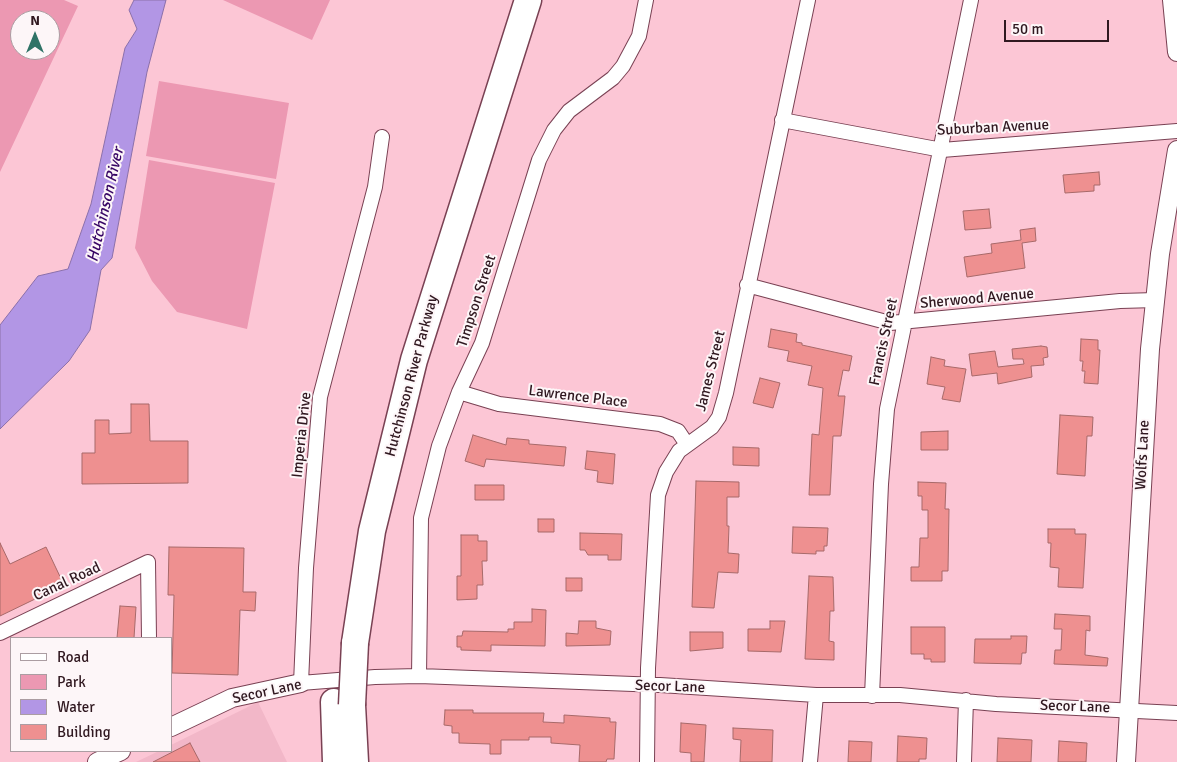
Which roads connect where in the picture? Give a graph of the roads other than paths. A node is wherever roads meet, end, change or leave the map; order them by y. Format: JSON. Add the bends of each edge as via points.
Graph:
{"nodes":[{"id":1,"x":509,"y":0,"type":"edge"},
{"id":2,"x":528,"y":0,"type":"edge"},
{"id":3,"x":646,"y":0,"type":"edge"},
{"id":4,"x":808,"y":0,"type":"edge"},
{"id":5,"x":971,"y":0,"type":"edge"},
{"id":6,"x":1172,"y":0,"type":"edge"},
{"id":7,"x":1177,"y":52,"type":"edge"},
{"id":8,"x":782,"y":120,"type":"junction"},
{"id":9,"x":1177,"y":131,"type":"edge"},
{"id":10,"x":382,"y":137,"type":"dead end"},
{"id":11,"x":942,"y":150,"type":"junction"},
{"id":12,"x":1177,"y":150,"type":"edge"},
{"id":13,"x":747,"y":285,"type":"junction"},
{"id":14,"x":1156,"y":300,"type":"junction"},
{"id":15,"x":904,"y":322,"type":"junction"},
{"id":16,"x":459,"y":392,"type":"junction"},
{"id":17,"x":686,"y":443,"type":"junction"},
{"id":18,"x":0,"y":632,"type":"edge"},
{"id":19,"x":149,"y":637,"type":"edge"},
{"id":20,"x":346,"y":642,"type":"junction"},
{"id":21,"x":419,"y":676,"type":"junction"},
{"id":22,"x":301,"y":683,"type":"junction"},
{"id":23,"x":647,"y":685,"type":"junction"},
{"id":24,"x":816,"y":695,"type":"junction"},
{"id":25,"x":872,"y":696,"type":"junction"},
{"id":26,"x":966,"y":700,"type":"junction"},
{"id":27,"x":343,"y":703,"type":"junction"},
{"id":28,"x":1128,"y":709,"type":"junction"},
{"id":29,"x":1177,"y":712,"type":"edge"},
{"id":30,"x":172,"y":727,"type":"edge"},
{"id":31,"x":119,"y":752,"type":"edge"},
{"id":32,"x":97,"y":762,"type":"edge"},
{"id":33,"x":336,"y":762,"type":"edge"},
{"id":34,"x":355,"y":762,"type":"edge"},
{"id":35,"x":647,"y":762,"type":"edge"},
{"id":36,"x":810,"y":762,"type":"edge"},
{"id":37,"x":964,"y":762,"type":"edge"},
{"id":38,"x":1126,"y":762,"type":"edge"}],
"edges":[{"from":1,"to":20,"type":"highway","name":"Hutchinson River Parkway","via":[[390,384],[350,553]]},
{"from":2,"to":20,"type":"highway","name":"Hutchinson River Parkway","via":[[414,360]]},
{"from":3,"to":16,"type":"street","name":"Timpson Street","via":[[639,36],[623,66],[613,78],[569,111],[554,130],[539,160],[482,343]]},
{"from":4,"to":8,"type":"street","name":"James Street"},
{"from":5,"to":11,"type":"street","name":"Francis Street"},
{"from":6,"to":7,"type":"street"},
{"from":8,"to":11,"type":"street","name":"Suburban Avenue"},
{"from":8,"to":13,"type":"street","name":"James Street"},
{"from":9,"to":11,"type":"street","name":"Suburban Avenue"},
{"from":10,"to":22,"type":"street","name":"Imperia Drive","via":[[375,187],[320,397],[306,568]]},
{"from":11,"to":15,"type":"street","name":"Francis Street"},
{"from":12,"to":14,"type":"street","name":"Wolfs Lane"},
{"from":13,"to":15,"type":"street","name":"Sherwood Avenue","via":[[890,323]]},
{"from":13,"to":17,"type":"street","name":"James Street","via":[[719,417],[712,427]]},
{"from":14,"to":15,"type":"street","name":"Sherwood Avenue"},
{"from":14,"to":28,"type":"street","name":"Wolfs Lane","via":[[1147,387]]},
{"from":15,"to":25,"type":"street","name":"Francis Street","via":[[884,440]]},
{"from":16,"to":17,"type":"street","name":"Lawrence Place","via":[[499,404],[660,424],[678,431]]},
{"from":16,"to":21,"type":"street","name":"Timpson Street","via":[[439,446],[421,518]]},
{"from":17,"to":23,"type":"street","name":"James Street","via":[[672,460],[658,495]]},
{"from":18,"to":19,"type":"street","name":"Canal Road","via":[[148,562]]},
{"from":20,"to":27,"type":"highway","name":"Hutchinson River Parkway"},
{"from":21,"to":22,"type":"street","name":"Secor Lane"},
{"from":21,"to":23,"type":"street","name":"Secor Lane"},
{"from":22,"to":30,"type":"street","name":"Secor Lane","via":[[232,698]]},
{"from":23,"to":24,"type":"street","name":"Secor Lane"},
{"from":23,"to":35,"type":"street","name":"James Street"},
{"from":24,"to":25,"type":"street","name":"Secor Lane"},
{"from":24,"to":36,"type":"street"},
{"from":25,"to":26,"type":"street","name":"Secor Lane"},
{"from":26,"to":28,"type":"street","name":"Secor Lane"},
{"from":26,"to":37,"type":"street"},
{"from":27,"to":33,"type":"highway","name":"Hutchinson River Parkway"},
{"from":27,"to":34,"type":"highway","name":"Hutchinson River Parkway"},
{"from":28,"to":29,"type":"street","name":"Secor Lane"},
{"from":28,"to":38,"type":"street","name":"Wolfs Lane"},
{"from":31,"to":32,"type":"street"}]}
